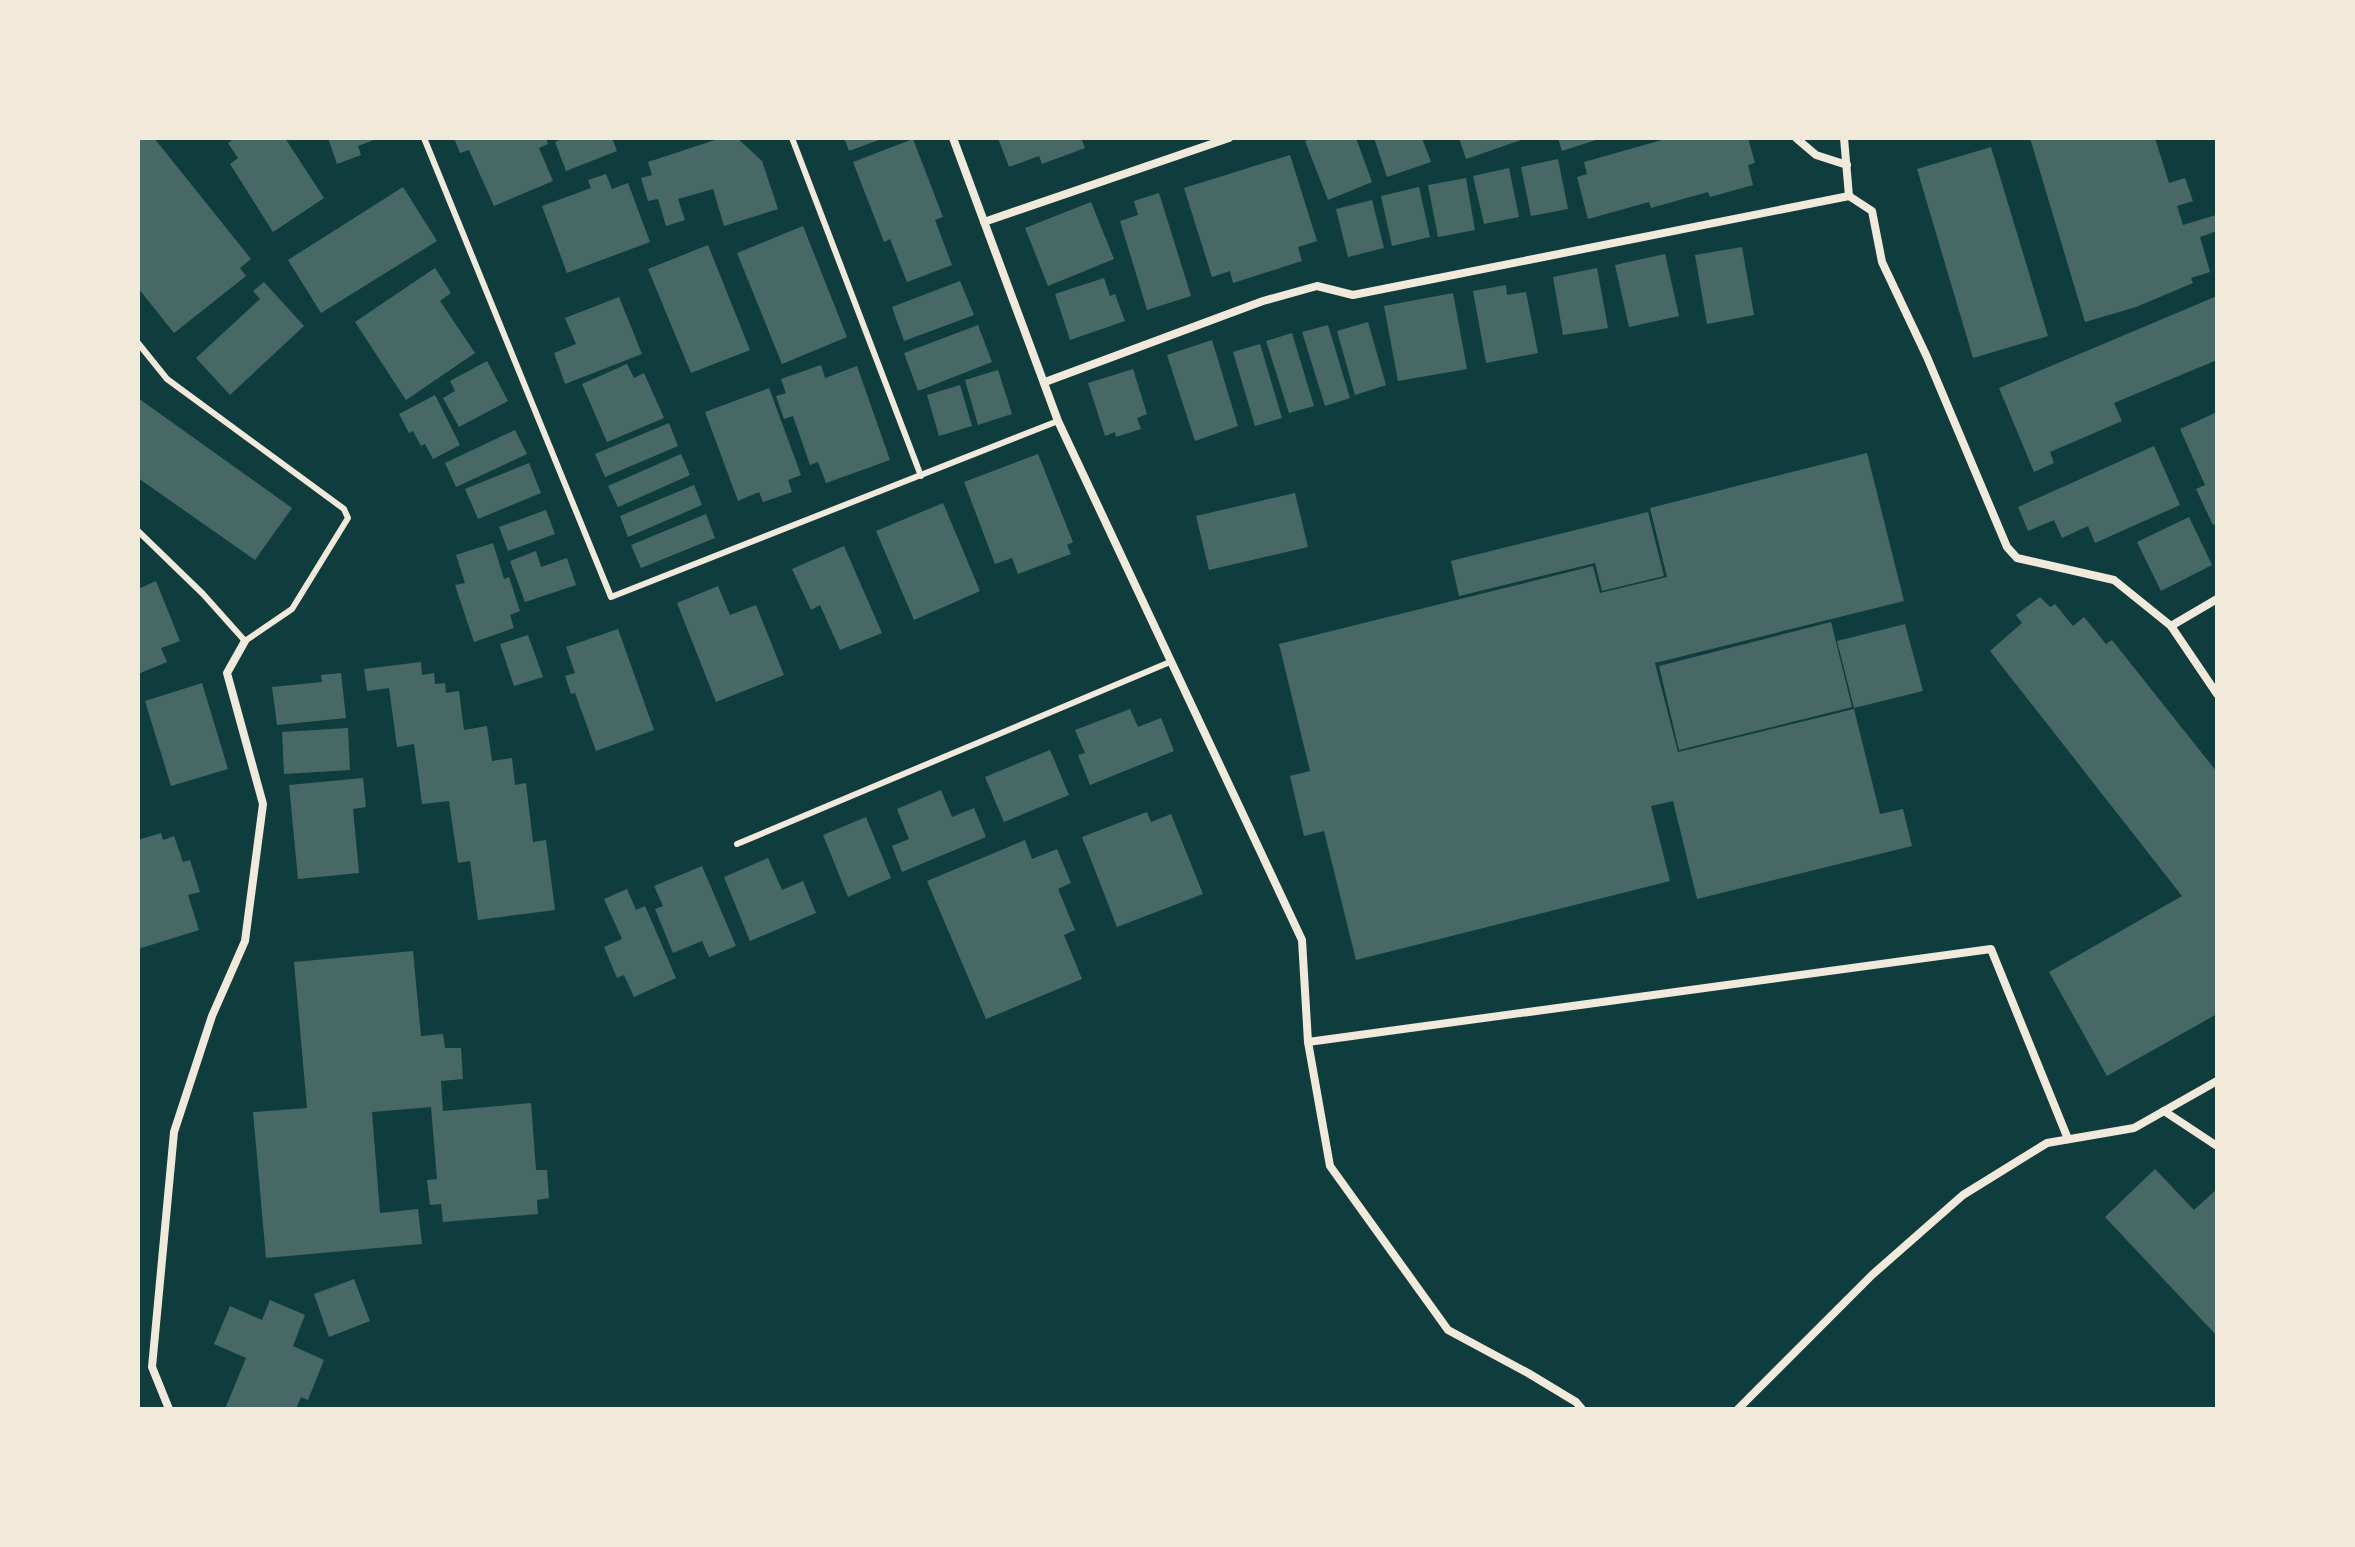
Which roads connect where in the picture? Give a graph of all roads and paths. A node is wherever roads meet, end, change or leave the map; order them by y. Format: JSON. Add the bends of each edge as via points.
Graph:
{"nodes":[{"id":1,"x":424,"y":138,"type":"edge"},
{"id":2,"x":792,"y":138,"type":"edge"},
{"id":3,"x":953,"y":138,"type":"edge"},
{"id":4,"x":1796,"y":138,"type":"edge"},
{"id":5,"x":1844,"y":138,"type":"edge"},
{"id":6,"x":1223,"y":139,"type":"edge"},
{"id":7,"x":1847,"y":165,"type":"junction"},
{"id":8,"x":1849,"y":196,"type":"junction"},
{"id":9,"x":984,"y":222,"type":"junction"},
{"id":10,"x":138,"y":343,"type":"edge"},
{"id":11,"x":1045,"y":382,"type":"junction"},
{"id":12,"x":1058,"y":421,"type":"junction"},
{"id":13,"x":921,"y":476,"type":"junction"},
{"id":14,"x":138,"y":531,"type":"edge"},
{"id":15,"x":2217,"y":599,"type":"edge"},
{"id":16,"x":2171,"y":626,"type":"junction"},
{"id":17,"x":245,"y":641,"type":"junction"},
{"id":18,"x":1170,"y":662,"type":"junction"},
{"id":19,"x":2217,"y":694,"type":"edge"},
{"id":20,"x":737,"y":844,"type":"dead end"},
{"id":21,"x":1308,"y":1042,"type":"junction"},
{"id":22,"x":2217,"y":1081,"type":"edge"},
{"id":23,"x":2164,"y":1111,"type":"junction"},
{"id":24,"x":2068,"y":1139,"type":"junction"},
{"id":25,"x":2217,"y":1146,"type":"edge"},
{"id":26,"x":169,"y":1409,"type":"edge"},
{"id":27,"x":1582,"y":1409,"type":"edge"},
{"id":28,"x":1738,"y":1409,"type":"edge"}],
"edges":[{"from":1,"to":13,"type":"lane","via":[[611,597]]},
{"from":2,"to":13,"type":"lane"},
{"from":3,"to":9,"type":"street"},
{"from":4,"to":7,"type":"street","via":[[1816,155]]},
{"from":5,"to":7,"type":"street"},
{"from":6,"to":9,"type":"street"},
{"from":7,"to":8,"type":"street"},
{"from":8,"to":11,"type":"street","via":[[1353,295],[1317,286]]},
{"from":8,"to":16,"type":"street","via":[[1872,211],[1882,262],[2007,547],[2017,558],[2114,580]]},
{"from":9,"to":11,"type":"street"},
{"from":10,"to":17,"type":"lane","via":[[167,379],[344,509],[348,518],[292,609]]},
{"from":11,"to":12,"type":"street"},
{"from":12,"to":13,"type":"lane"},
{"from":12,"to":18,"type":"street"},
{"from":14,"to":17,"type":"lane"},
{"from":15,"to":16,"type":"street"},
{"from":16,"to":19,"type":"street"},
{"from":17,"to":26,"type":"street","via":[[227,673],[263,804],[245,941],[212,1016],[174,1132],[152,1367]]},
{"from":18,"to":20,"type":"lane"},
{"from":18,"to":21,"type":"street","via":[[1302,940]]},
{"from":21,"to":24,"type":"street","via":[[1991,949]]},
{"from":21,"to":27,"type":"street","via":[[1330,1166],[1448,1330]]},
{"from":22,"to":23,"type":"street"},
{"from":23,"to":24,"type":"street","via":[[2134,1128]]},
{"from":23,"to":25,"type":"street"},
{"from":24,"to":28,"type":"street","via":[[2047,1143],[1963,1195],[1872,1275]]}]}
